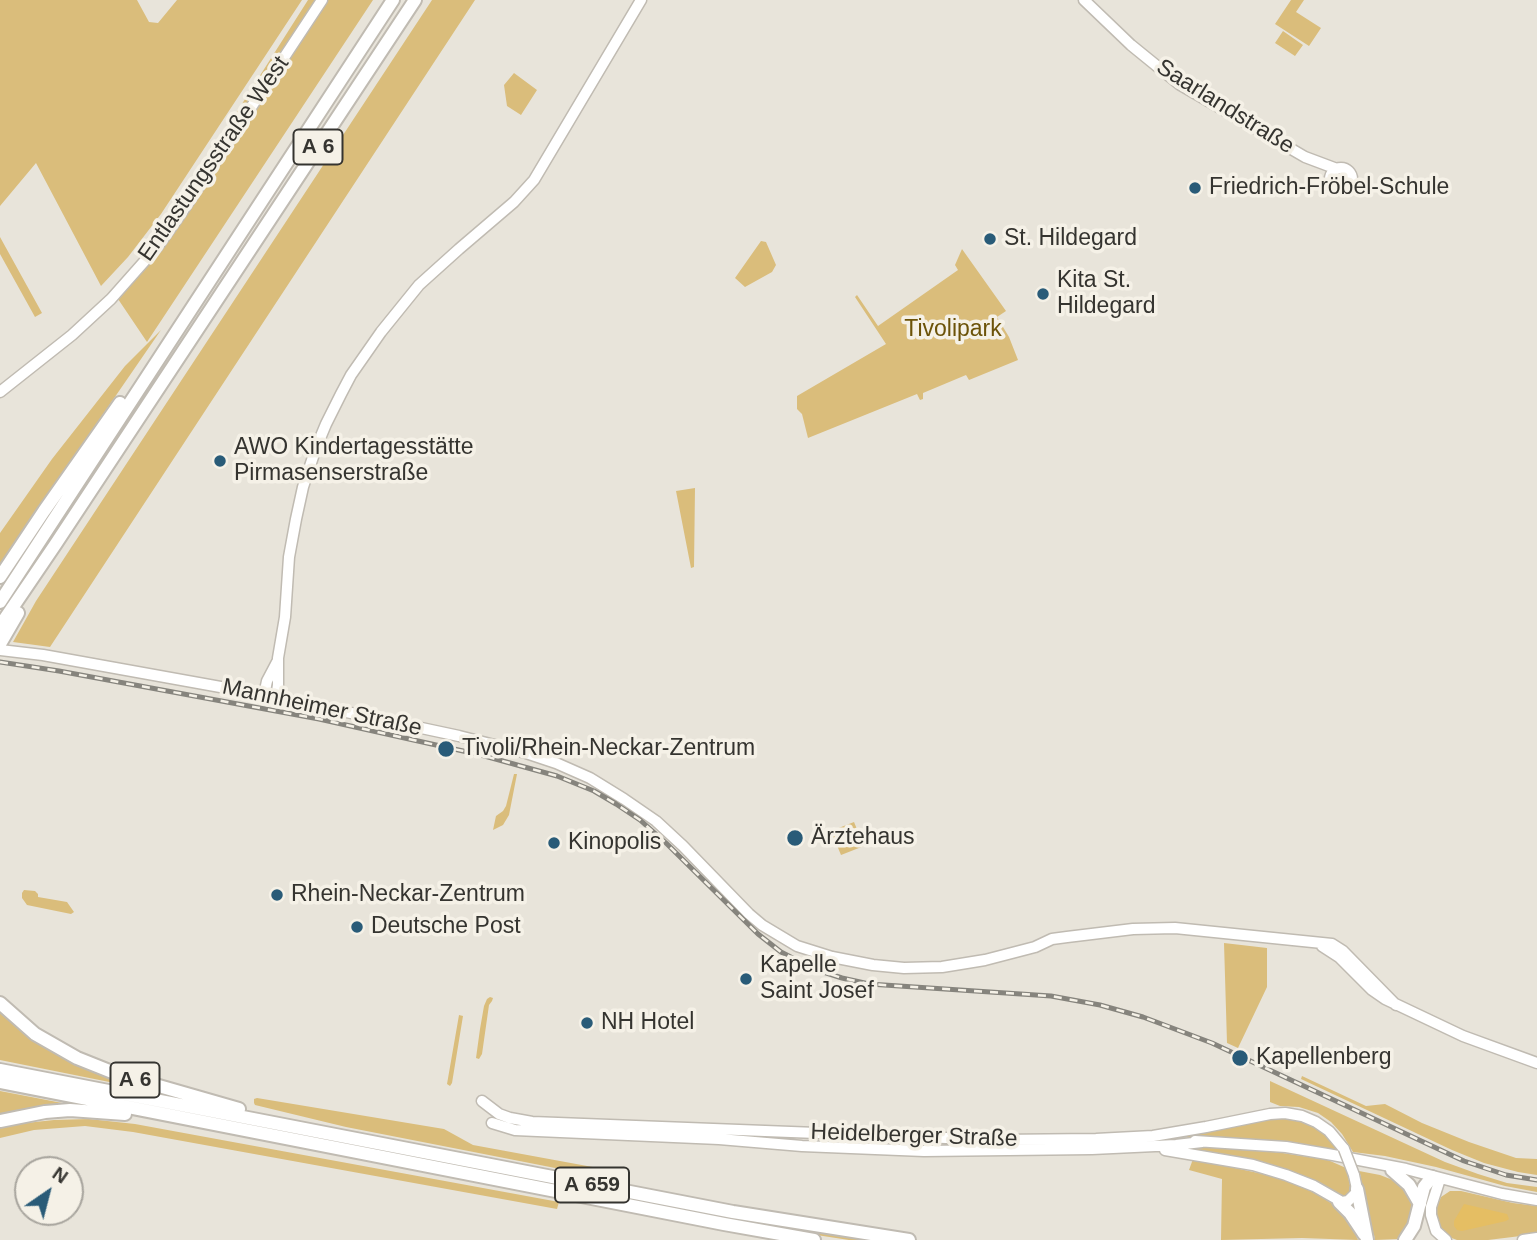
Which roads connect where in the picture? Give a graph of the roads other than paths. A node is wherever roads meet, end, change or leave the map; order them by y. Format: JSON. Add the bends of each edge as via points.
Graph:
{"nodes":[{"id":1,"x":322,"y":0,"type":"edge"},
{"id":2,"x":393,"y":0,"type":"edge"},
{"id":3,"x":415,"y":0,"type":"edge"},
{"id":4,"x":641,"y":0,"type":"edge"},
{"id":5,"x":1084,"y":0,"type":"edge"},
{"id":6,"x":1334,"y":173,"type":"dead end"},
{"id":7,"x":157,"y":360,"type":"junction"},
{"id":8,"x":0,"y":391,"type":"edge"},
{"id":9,"x":55,"y":545,"type":"junction"},
{"id":10,"x":0,"y":578,"type":"edge"},
{"id":11,"x":0,"y":603,"type":"edge"},
{"id":12,"x":0,"y":626,"type":"edge"},
{"id":13,"x":1,"y":645,"type":"edge"},
{"id":14,"x":278,"y":658,"type":"junction"},
{"id":15,"x":264,"y":695,"type":"junction"},
{"id":16,"x":276,"y":697,"type":"junction"},
{"id":17,"x":0,"y":1003,"type":"edge"},
{"id":18,"x":1537,"y":1063,"type":"edge"},
{"id":19,"x":0,"y":1070,"type":"edge"},
{"id":20,"x":0,"y":1082,"type":"edge"},
{"id":21,"x":482,"y":1101,"type":"dead end"},
{"id":22,"x":195,"y":1120,"type":"junction"},
{"id":23,"x":0,"y":1121,"type":"edge"},
{"id":24,"x":492,"y":1123,"type":"dead end"},
{"id":25,"x":286,"y":1125,"type":"junction"},
{"id":26,"x":1153,"y":1136,"type":"junction"},
{"id":27,"x":1202,"y":1142,"type":"junction"},
{"id":28,"x":1144,"y":1147,"type":"junction"},
{"id":29,"x":1334,"y":1155,"type":"junction"},
{"id":30,"x":1392,"y":1170,"type":"junction"},
{"id":31,"x":1436,"y":1178,"type":"junction"},
{"id":32,"x":1357,"y":1189,"type":"junction"},
{"id":33,"x":1537,"y":1200,"type":"edge"},
{"id":34,"x":1339,"y":1202,"type":"junction"},
{"id":35,"x":1420,"y":1204,"type":"junction"},
{"id":36,"x":1537,"y":1238,"type":"edge"},
{"id":37,"x":814,"y":1240,"type":"edge"},
{"id":38,"x":908,"y":1240,"type":"edge"},
{"id":39,"x":1367,"y":1240,"type":"edge"},
{"id":40,"x":1405,"y":1240,"type":"edge"},
{"id":41,"x":1447,"y":1240,"type":"edge"},
{"id":42,"x":1523,"y":1240,"type":"edge"}],
"edges":[{"from":1,"to":8,"type":"street","name":"Entlastungsstraße West","via":[[158,246],[72,335]]},
{"from":2,"to":7,"type":"highway","number":"A 6"},
{"from":3,"to":9,"type":"highway","number":"A 6"},
{"from":4,"to":14,"type":"street","via":[[534,180],[419,285],[349,379],[323,430],[303,487],[290,548]]},
{"from":5,"to":6,"type":"street","name":"Saarlandstraße","via":[[1179,84]]},
{"from":7,"to":10,"type":"highway","via":[[100,430]]},
{"from":7,"to":11,"type":"highway","number":"A 6"},
{"from":9,"to":12,"type":"highway","number":"A 6"},
{"from":9,"to":13,"type":"highway","number":"A 6"},
{"from":13,"to":15,"type":"street","name":"Mannheimer Straße"},
{"from":14,"to":15,"type":"street"},
{"from":14,"to":16,"type":"street"},
{"from":15,"to":16,"type":"street","name":"Mannheimer Straße"},
{"from":16,"to":18,"type":"street","name":"Mannheimer Straße","via":[[459,736],[573,770],[646,813],[749,914],[779,936],[813,952],[873,965],[930,968],[973,963],[1094,934],[1167,928],[1332,944],[1396,1005]]},
{"from":17,"to":25,"type":"highway","number":"A 6","via":[[42,1039],[93,1065]]},
{"from":19,"to":25,"type":"highway","number":"A 659"},
{"from":20,"to":22,"type":"highway","number":"A 659"},
{"from":21,"to":26,"type":"street","name":"Heidelberger Straße","via":[[499,1114],[532,1122],[998,1140]]},
{"from":22,"to":23,"type":"highway","number":"A 659","via":[[70,1110]]},
{"from":22,"to":37,"type":"highway","number":"A 659"},
{"from":24,"to":28,"type":"street","name":"Heidelberger Straße","via":[[515,1130],[898,1150]]},
{"from":25,"to":38,"type":"highway","number":"A 659","via":[[733,1212]]},
{"from":26,"to":27,"type":"street"},
{"from":26,"to":32,"type":"street","name":"Heidelberger Straße","bridge":true,"via":[[1270,1114],[1302,1116],[1329,1131],[1342,1146]]},
{"from":27,"to":28,"type":"street"},
{"from":27,"to":29,"type":"street"},
{"from":28,"to":34,"type":"street","via":[[1253,1165],[1303,1181]]},
{"from":29,"to":30,"type":"street"},
{"from":29,"to":31,"type":"street"},
{"from":30,"to":31,"type":"street"},
{"from":30,"to":35,"type":"highway","via":[[1409,1185]]},
{"from":31,"to":33,"type":"street"},
{"from":31,"to":35,"type":"highway","via":[[1424,1187]]},
{"from":31,"to":41,"type":"street","via":[[1431,1215],[1436,1231]]},
{"from":32,"to":34,"type":"street","via":[[1351,1199]]},
{"from":32,"to":39,"type":"highway"},
{"from":34,"to":39,"type":"highway"},
{"from":35,"to":40,"type":"highway"},
{"from":36,"to":42,"type":"street"}]}
